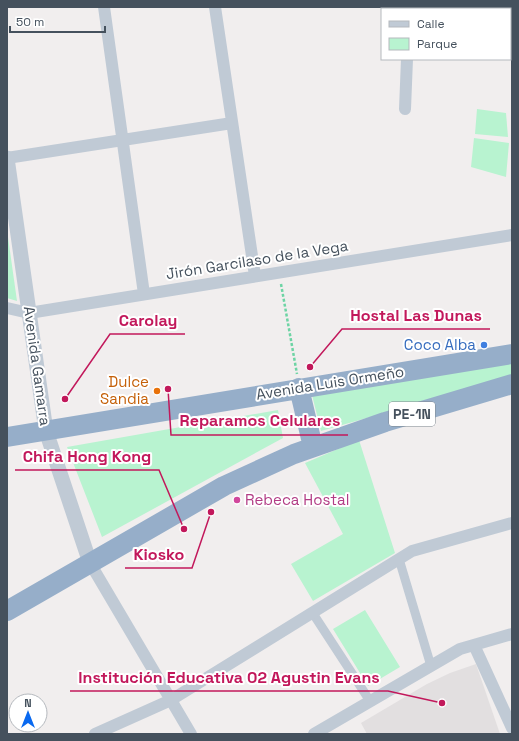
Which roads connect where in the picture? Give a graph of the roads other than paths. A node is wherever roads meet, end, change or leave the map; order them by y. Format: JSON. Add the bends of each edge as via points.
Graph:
{"nodes":[{"id":1,"x":104,"y":7,"type":"edge"},
{"id":2,"x":215,"y":7,"type":"edge"},
{"id":3,"x":407,"y":60,"type":"edge"},
{"id":4,"x":405,"y":109,"type":"dead end"},
{"id":5,"x":232,"y":123,"type":"junction"},
{"id":6,"x":123,"y":140,"type":"junction"},
{"id":7,"x":7,"y":158,"type":"edge"},
{"id":8,"x":512,"y":235,"type":"edge"},
{"id":9,"x":255,"y":276,"type":"junction"},
{"id":10,"x":144,"y":294,"type":"junction"},
{"id":11,"x":7,"y":308,"type":"edge"},
{"id":12,"x":29,"y":312,"type":"junction"},
{"id":13,"x":512,"y":354,"type":"edge"},
{"id":14,"x":512,"y":384,"type":"edge"},
{"id":15,"x":299,"y":388,"type":"junction"},
{"id":16,"x":46,"y":431,"type":"junction"},
{"id":17,"x":7,"y":437,"type":"edge"},
{"id":18,"x":313,"y":447,"type":"junction"},
{"id":19,"x":512,"y":523,"type":"edge"},
{"id":20,"x":399,"y":558,"type":"junction"},
{"id":21,"x":90,"y":563,"type":"junction"},
{"id":22,"x":7,"y":611,"type":"edge"},
{"id":23,"x":312,"y":612,"type":"junction"},
{"id":24,"x":512,"y":634,"type":"edge"},
{"id":25,"x":474,"y":645,"type":"junction"},
{"id":26,"x":431,"y":666,"type":"junction"},
{"id":27,"x":171,"y":700,"type":"junction"},
{"id":28,"x":370,"y":701,"type":"junction"},
{"id":29,"x":512,"y":728,"type":"edge"},
{"id":30,"x":95,"y":734,"type":"edge"},
{"id":31,"x":191,"y":734,"type":"edge"},
{"id":32,"x":314,"y":734,"type":"edge"}],
"edges":[{"from":1,"to":6,"type":"street"},
{"from":2,"to":5,"type":"street"},
{"from":3,"to":4,"type":"street"},
{"from":5,"to":6,"type":"street"},
{"from":5,"to":9,"type":"street"},
{"from":6,"to":7,"type":"street"},
{"from":6,"to":10,"type":"street"},
{"from":7,"to":12,"type":"street","name":"Avenida Gamarra"},
{"from":8,"to":9,"type":"street","name":"Jirón Garcilaso de la Vega"},
{"from":9,"to":10,"type":"street","name":"Jirón Garcilaso de la Vega"},
{"from":10,"to":12,"type":"street","name":"Jirón Garcilaso de la Vega"},
{"from":11,"to":12,"type":"street","name":"Jirón Garcilaso de la Vega"},
{"from":12,"to":16,"type":"street","name":"Avenida Gamarra"},
{"from":13,"to":15,"type":"highway","name":"Avenida Luis Ormeño"},
{"from":14,"to":18,"type":"highway","number":"PE-1N","via":[[385,422]]},
{"from":15,"to":16,"type":"highway","name":"Avenida Luis Ormeño"},
{"from":15,"to":18,"type":"highway"},
{"from":16,"to":17,"type":"highway","name":"Avenida Luis Ormeño"},
{"from":16,"to":21,"type":"street","name":"Avenida Gamarra"},
{"from":18,"to":21,"type":"highway","number":"PE-1N","via":[[224,486]]},
{"from":19,"to":20,"type":"street","via":[[412,550]]},
{"from":20,"to":23,"type":"street"},
{"from":20,"to":26,"type":"street"},
{"from":21,"to":22,"type":"highway","number":"PE-1N"},
{"from":21,"to":27,"type":"street","name":"Avenida Gamarra"},
{"from":23,"to":27,"type":"street"},
{"from":23,"to":28,"type":"street"},
{"from":24,"to":25,"type":"street"},
{"from":25,"to":26,"type":"street","via":[[460,649]]},
{"from":25,"to":29,"type":"street"},
{"from":26,"to":28,"type":"street"},
{"from":27,"to":30,"type":"street"},
{"from":27,"to":31,"type":"street","name":"Avenida Gamarra"},
{"from":28,"to":32,"type":"street"}]}
